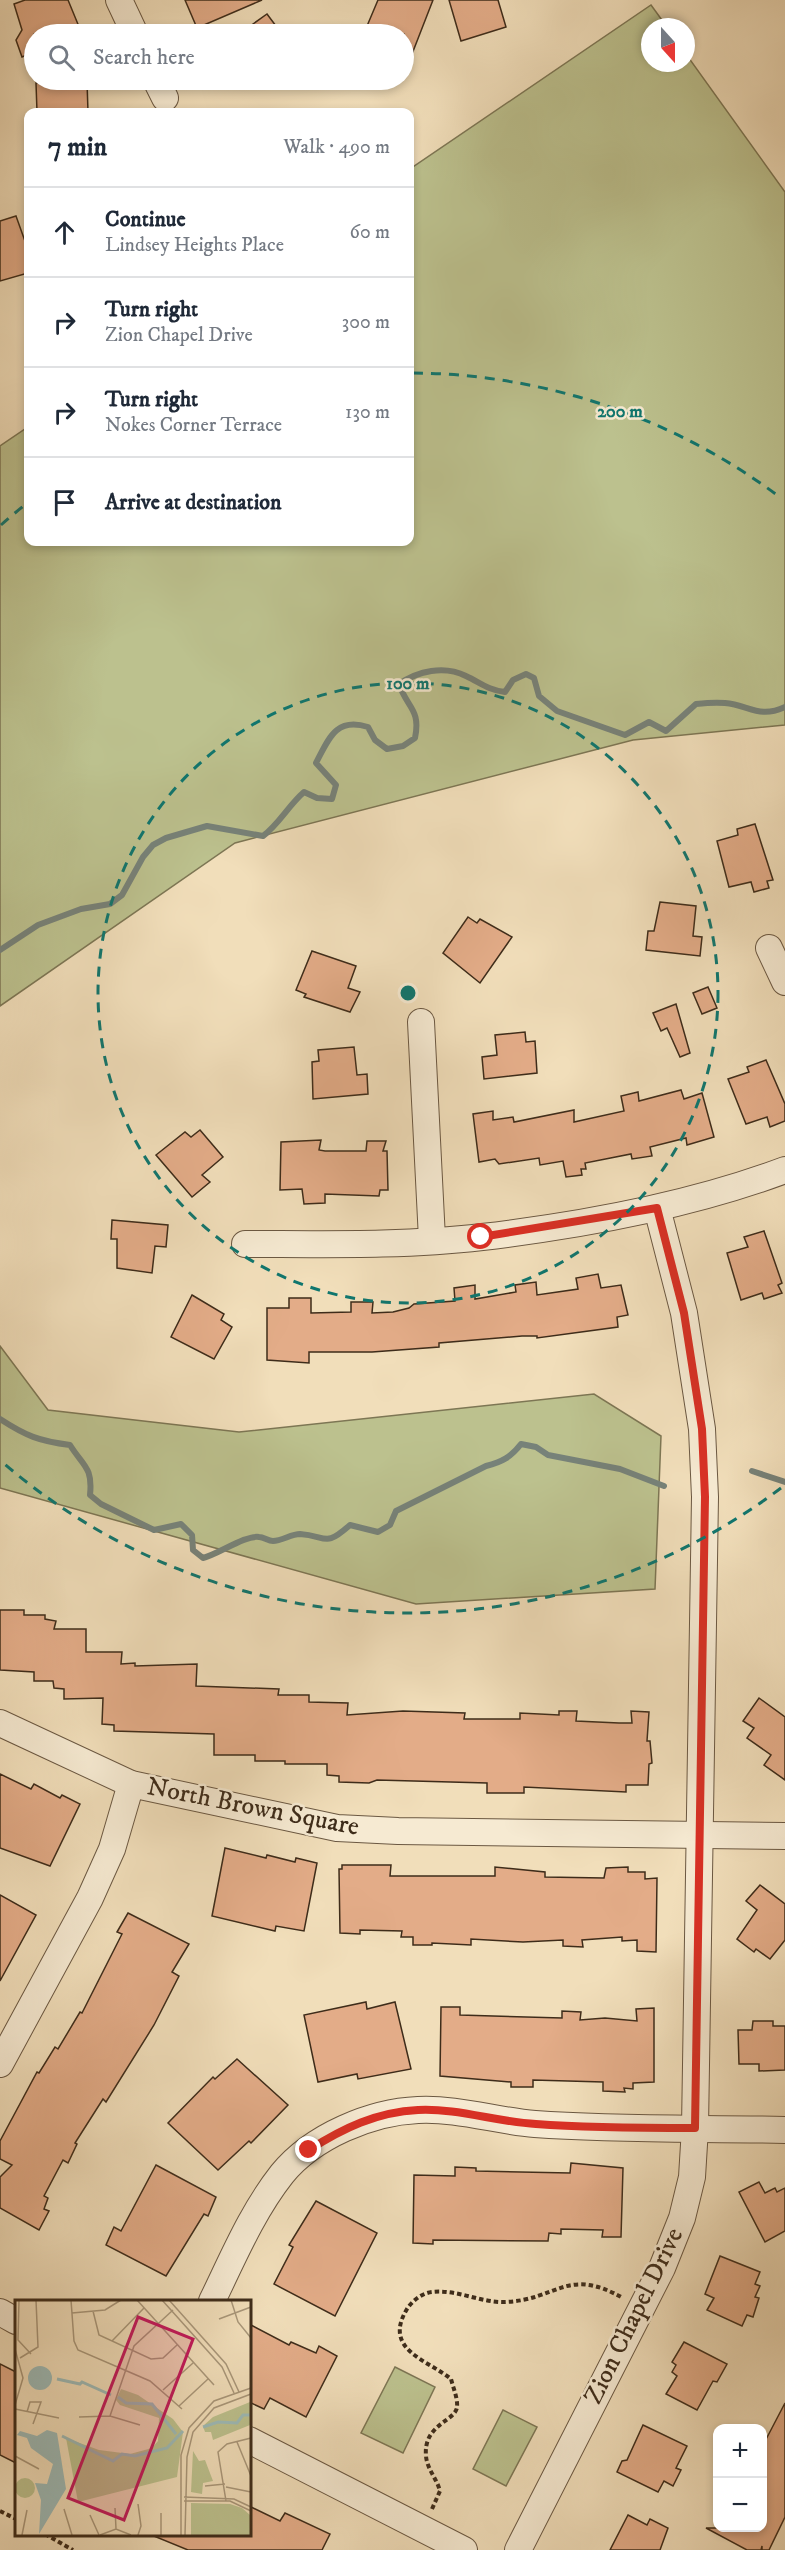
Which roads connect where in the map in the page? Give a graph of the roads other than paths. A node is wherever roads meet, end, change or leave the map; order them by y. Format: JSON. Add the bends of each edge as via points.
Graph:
{"nodes":[{"id":1,"x":119,"y":0,"type":"edge"},
{"id":2,"x":130,"y":24,"type":"edge"},
{"id":3,"x":769,"y":948,"type":"dead end"},
{"id":4,"x":785,"y":982,"type":"edge"},
{"id":5,"x":421,"y":1022,"type":"dead end"},
{"id":6,"x":785,"y":1170,"type":"edge"},
{"id":7,"x":657,"y":1208,"type":"junction"},
{"id":8,"x":432,"y":1239,"type":"junction"},
{"id":9,"x":245,"y":1244,"type":"dead end"},
{"id":10,"x":0,"y":1723,"type":"edge"},
{"id":11,"x":131,"y":1784,"type":"junction"},
{"id":12,"x":700,"y":1834,"type":"junction"},
{"id":13,"x":785,"y":1836,"type":"edge"},
{"id":14,"x":0,"y":2064,"type":"edge"},
{"id":15,"x":695,"y":2128,"type":"junction"},
{"id":16,"x":785,"y":2130,"type":"edge"},
{"id":17,"x":213,"y":2300,"type":"edge"},
{"id":18,"x":0,"y":2312,"type":"edge"},
{"id":19,"x":15,"y":2320,"type":"edge"},
{"id":20,"x":250,"y":2441,"type":"edge"},
{"id":21,"x":464,"y":2550,"type":"edge"},
{"id":22,"x":518,"y":2550,"type":"edge"}],
"edges":[{"from":1,"to":2,"type":"street"},
{"from":3,"to":4,"type":"street"},
{"from":5,"to":8,"type":"street"},
{"from":6,"to":7,"type":"street"},
{"from":7,"to":8,"type":"street","via":[[481,1237]]},
{"from":7,"to":12,"type":"street","name":"Zion Chapel Drive","via":[[684,1313],[702,1429],[705,1497]]},
{"from":8,"to":9,"type":"street"},
{"from":10,"to":11,"type":"street","name":"North Brown Square"},
{"from":11,"to":12,"type":"street","name":"North Brown Square","via":[[338,1828]]},
{"from":11,"to":14,"type":"street","via":[[112,1849],[90,1898]]},
{"from":12,"to":13,"type":"street","name":"North Brown Square"},
{"from":12,"to":15,"type":"street","name":"Zion Chapel Drive"},
{"from":15,"to":16,"type":"street"},
{"from":15,"to":17,"type":"street","via":[[552,2125],[420,2110],[367,2120],[309,2150],[284,2173],[258,2211]]},
{"from":15,"to":22,"type":"street","name":"Zion Chapel Drive","via":[[692,2177],[663,2268]]},
{"from":18,"to":19,"type":"street"},
{"from":20,"to":21,"type":"street"}]}
